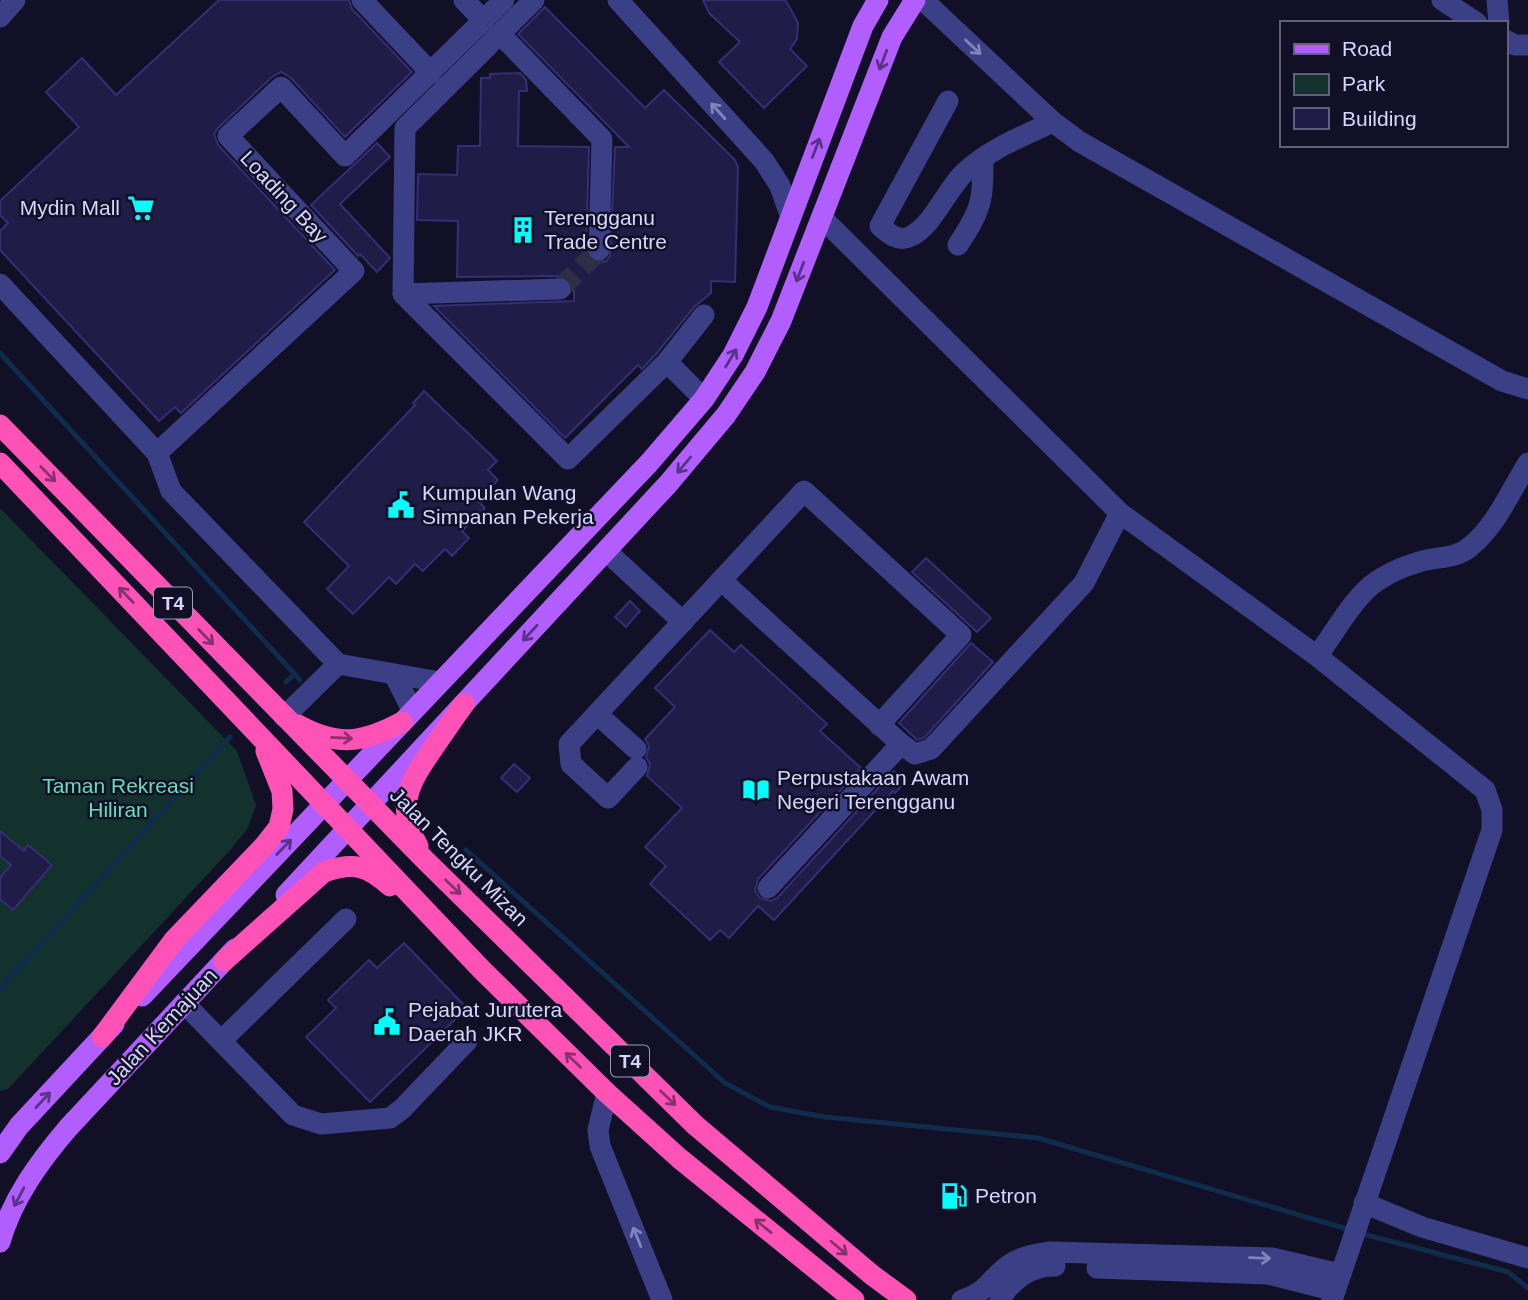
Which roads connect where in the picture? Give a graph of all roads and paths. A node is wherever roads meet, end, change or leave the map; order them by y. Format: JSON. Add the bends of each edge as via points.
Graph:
{"nodes":[{"id":1,"x":15,"y":0,"type":"edge"},
{"id":2,"x":362,"y":0,"type":"edge"},
{"id":3,"x":464,"y":0,"type":"edge"},
{"id":4,"x":504,"y":0,"type":"edge"},
{"id":5,"x":534,"y":0,"type":"edge"},
{"id":6,"x":618,"y":0,"type":"edge"},
{"id":7,"x":878,"y":0,"type":"edge"},
{"id":8,"x":915,"y":0,"type":"edge"},
{"id":9,"x":923,"y":0,"type":"edge"},
{"id":10,"x":1442,"y":0,"type":"edge"},
{"id":11,"x":1497,"y":0,"type":"edge"},
{"id":12,"x":0,"y":17,"type":"edge"},
{"id":13,"x":1474,"y":21,"type":"edge"},
{"id":14,"x":1499,"y":21,"type":"edge"},
{"id":15,"x":492,"y":27,"type":"junction"},
{"id":16,"x":1507,"y":41,"type":"edge"},
{"id":17,"x":1528,"y":45,"type":"edge"},
{"id":18,"x":430,"y":73,"type":"junction"},
{"id":19,"x":948,"y":101,"type":"dead end"},
{"id":20,"x":1053,"y":122,"type":"junction"},
{"id":21,"x":983,"y":158,"type":"junction"},
{"id":22,"x":790,"y":215,"type":"junction"},
{"id":23,"x":822,"y":218,"type":"junction"},
{"id":24,"x":880,"y":226,"type":"junction"},
{"id":25,"x":958,"y":245,"type":"dead end"},
{"id":26,"x":599,"y":250,"type":"tunnel mouth"},
{"id":27,"x":862,"y":259,"type":"junction"},
{"id":28,"x":0,"y":284,"type":"edge"},
{"id":29,"x":560,"y":289,"type":"tunnel mouth"},
{"id":30,"x":403,"y":294,"type":"junction"},
{"id":31,"x":704,"y":315,"type":"dead end"},
{"id":32,"x":667,"y":362,"type":"junction"},
{"id":33,"x":1528,"y":389,"type":"edge"},
{"id":34,"x":704,"y":399,"type":"junction"},
{"id":35,"x":0,"y":425,"type":"edge"},
{"id":36,"x":157,"y":453,"type":"junction"},
{"id":37,"x":0,"y":463,"type":"edge"},
{"id":38,"x":1528,"y":463,"type":"edge"},
{"id":39,"x":1120,"y":513,"type":"junction"},
{"id":40,"x":606,"y":551,"type":"junction"},
{"id":41,"x":721,"y":580,"type":"junction"},
{"id":42,"x":682,"y":622,"type":"junction"},
{"id":43,"x":1317,"y":656,"type":"junction"},
{"id":44,"x":338,"y":664,"type":"junction"},
{"id":45,"x":394,"y":674,"type":"junction"},
{"id":46,"x":440,"y":682,"type":"junction"},
{"id":47,"x":464,"y":704,"type":"junction"},
{"id":48,"x":597,"y":714,"type":"junction"},
{"id":49,"x":407,"y":716,"type":"junction"},
{"id":50,"x":284,"y":717,"type":"junction"},
{"id":51,"x":879,"y":724,"type":"junction"},
{"id":52,"x":251,"y":726,"type":"junction"},
{"id":53,"x":901,"y":744,"type":"junction"},
{"id":54,"x":348,"y":781,"type":"junction"},
{"id":55,"x":370,"y":804,"type":"junction"},
{"id":56,"x":325,"y":805,"type":"junction"},
{"id":57,"x":348,"y":829,"type":"junction"},
{"id":58,"x":426,"y":861,"type":"junction"},
{"id":59,"x":768,"y":888,"type":"dead end"},
{"id":60,"x":346,"y":919,"type":"dead end"},
{"id":61,"x":224,"y":961,"type":"junction"},
{"id":62,"x":482,"y":970,"type":"junction"},
{"id":63,"x":184,"y":1003,"type":"junction"},
{"id":64,"x":102,"y":1037,"type":"junction"},
{"id":65,"x":221,"y":1041,"type":"junction"},
{"id":66,"x":467,"y":1041,"type":"dead end"},
{"id":67,"x":607,"y":1093,"type":"junction"},
{"id":68,"x":1,"y":1148,"type":"edge"},
{"id":69,"x":1363,"y":1206,"type":"junction"},
{"id":70,"x":0,"y":1242,"type":"edge"},
{"id":71,"x":1528,"y":1258,"type":"edge"},
{"id":72,"x":1336,"y":1288,"type":"edge"},
{"id":73,"x":662,"y":1300,"type":"edge"},
{"id":74,"x":854,"y":1300,"type":"edge"},
{"id":75,"x":906,"y":1300,"type":"edge"},
{"id":76,"x":962,"y":1300,"type":"edge"},
{"id":77,"x":1000,"y":1300,"type":"edge"}],
"edges":[{"from":1,"to":12,"type":"street"},
{"from":2,"to":18,"type":"street"},
{"from":3,"to":15,"type":"street"},
{"from":4,"to":15,"type":"street"},
{"from":5,"to":15,"type":"street"},
{"from":22,"to":6,"type":"street","one_way":true,"via":[[764,161]]},
{"from":22,"to":7,"type":"main road","name":"Jalan Kemajuan","one_way":true,"via":[[863,26]]},
{"from":8,"to":23,"type":"main road","name":"Jalan Kemajuan","one_way":true,"via":[[892,37]]},
{"from":9,"to":20,"type":"street","one_way":true},
{"from":10,"to":13,"type":"street"},
{"from":11,"to":14,"type":"street"},
{"from":15,"to":18,"type":"street"},
{"from":15,"to":26,"type":"street","via":[[602,138]]},
{"from":15,"to":30,"type":"street","via":[[405,128]]},
{"from":16,"to":17,"type":"street"},
{"from":18,"to":36,"type":"street","name":"Loading Bay","via":[[345,156],[281,87],[228,136],[354,271]]},
{"from":19,"to":24,"type":"street"},
{"from":20,"to":21,"type":"street"},
{"from":20,"to":33,"type":"street","via":[[1080,142],[1347,295],[1502,381]]},
{"from":21,"to":24,"type":"street","via":[[963,173],[911,237],[890,235]]},
{"from":21,"to":25,"type":"street","via":[[982,202]]},
{"from":34,"to":22,"type":"main road","name":"Jalan Kemajuan","one_way":true,"via":[[757,307]]},
{"from":23,"to":27,"type":"street"},
{"from":23,"to":40,"type":"main road","name":"Jalan Kemajuan","one_way":true,"via":[[755,372],[726,415]]},
{"from":24,"to":27,"type":"street"},
{"from":27,"to":39,"type":"street"},
{"from":28,"to":36,"type":"street"},
{"from":29,"to":30,"type":"street"},
{"from":30,"to":32,"type":"street","via":[[568,459]]},
{"from":31,"to":32,"type":"street"},
{"from":32,"to":34,"type":"street"},
{"from":34,"to":46,"type":"main road","name":"Jalan Kemajuan"},
{"from":35,"to":50,"type":"highway","name":"Jalan Tengku Mizan","number":"T4","one_way":true},
{"from":36,"to":44,"type":"street","via":[[171,491]]},
{"from":52,"to":37,"type":"highway","number":"T4","one_way":true},
{"from":38,"to":43,"type":"street","via":[[1484,535],[1468,549],[1447,558],[1423,560],[1375,582]]},
{"from":39,"to":43,"type":"street"},
{"from":39,"to":53,"type":"street","via":[[1084,583],[930,749],[915,754]]},
{"from":40,"to":42,"type":"street"},
{"from":40,"to":47,"type":"main road","name":"Jalan Kemajuan","one_way":true},
{"from":41,"to":42,"type":"street"},
{"from":41,"to":51,"type":"street"},
{"from":41,"to":51,"type":"street","via":[[804,491],[813,499],[961,635]]},
{"from":42,"to":48,"type":"street"},
{"from":43,"to":69,"type":"street","via":[[1485,789],[1492,810],[1492,830]]},
{"from":44,"to":45,"type":"street"},
{"from":44,"to":50,"type":"street"},
{"from":45,"to":46,"type":"street"},
{"from":45,"to":49,"type":"street"},
{"from":46,"to":49,"type":"main road","name":"Jalan Kemajuan"},
{"from":47,"to":55,"type":"main road","name":"Jalan Kemajuan"},
{"from":47,"to":58,"type":"highway","via":[[412,778],[407,793],[408,830]]},
{"from":48,"to":48,"type":"street","via":[[569,744],[571,764],[608,798],[636,758]]},
{"from":50,"to":49,"type":"highway","one_way":true,"via":[[318,736],[342,740],[366,738]]},
{"from":49,"to":54,"type":"main road","name":"Jalan Kemajuan"},
{"from":50,"to":54,"type":"highway","name":"Jalan Tengku Mizan","number":"T4"},
{"from":51,"to":53,"type":"street"},
{"from":52,"to":56,"type":"highway","number":"T4"},
{"from":52,"to":64,"type":"highway","via":[[282,791],[279,827],[174,940]]},
{"from":53,"to":59,"type":"street"},
{"from":54,"to":55,"type":"highway","name":"Jalan Tengku Mizan","number":"T4"},
{"from":54,"to":56,"type":"main road","name":"Jalan Kemajuan"},
{"from":55,"to":57,"type":"main road","name":"Jalan Kemajuan"},
{"from":55,"to":58,"type":"highway","name":"Jalan Tengku Mizan","number":"T4"},
{"from":56,"to":57,"type":"highway","number":"T4"},
{"from":64,"to":56,"type":"main road","name":"Jalan Kemajuan","one_way":true},
{"from":57,"to":61,"type":"main road","name":"Jalan Kemajuan"},
{"from":57,"to":62,"type":"highway","number":"T4"},
{"from":58,"to":75,"type":"highway","name":"Jalan Tengku Mizan","number":"T4","one_way":true,"via":[[695,1125]]},
{"from":60,"to":65,"type":"street"},
{"from":61,"to":62,"type":"highway","via":[[324,872],[358,866],[376,873]]},
{"from":61,"to":63,"type":"main road","name":"Jalan Kemajuan"},
{"from":67,"to":62,"type":"highway","number":"T4","one_way":true},
{"from":63,"to":65,"type":"street"},
{"from":63,"to":70,"type":"main road","name":"Jalan Kemajuan","one_way":true,"via":[[48,1152],[16,1202]]},
{"from":68,"to":64,"type":"main road","name":"Jalan Kemajuan","one_way":true},
{"from":65,"to":66,"type":"street","via":[[292,1115],[321,1124],[390,1118]]},
{"from":73,"to":67,"type":"street","one_way":true,"via":[[600,1146],[598,1130]]},
{"from":74,"to":67,"type":"highway","number":"T4","one_way":true,"via":[[679,1158]]},
{"from":69,"to":71,"type":"street"},
{"from":69,"to":72,"type":"street"},
{"from":76,"to":72,"type":"street","one_way":true,"via":[[988,1287],[1013,1262],[1050,1252],[1272,1258]]},
{"from":72,"to":77,"type":"street","via":[[1268,1274],[1046,1266],[1016,1280]]}]}
